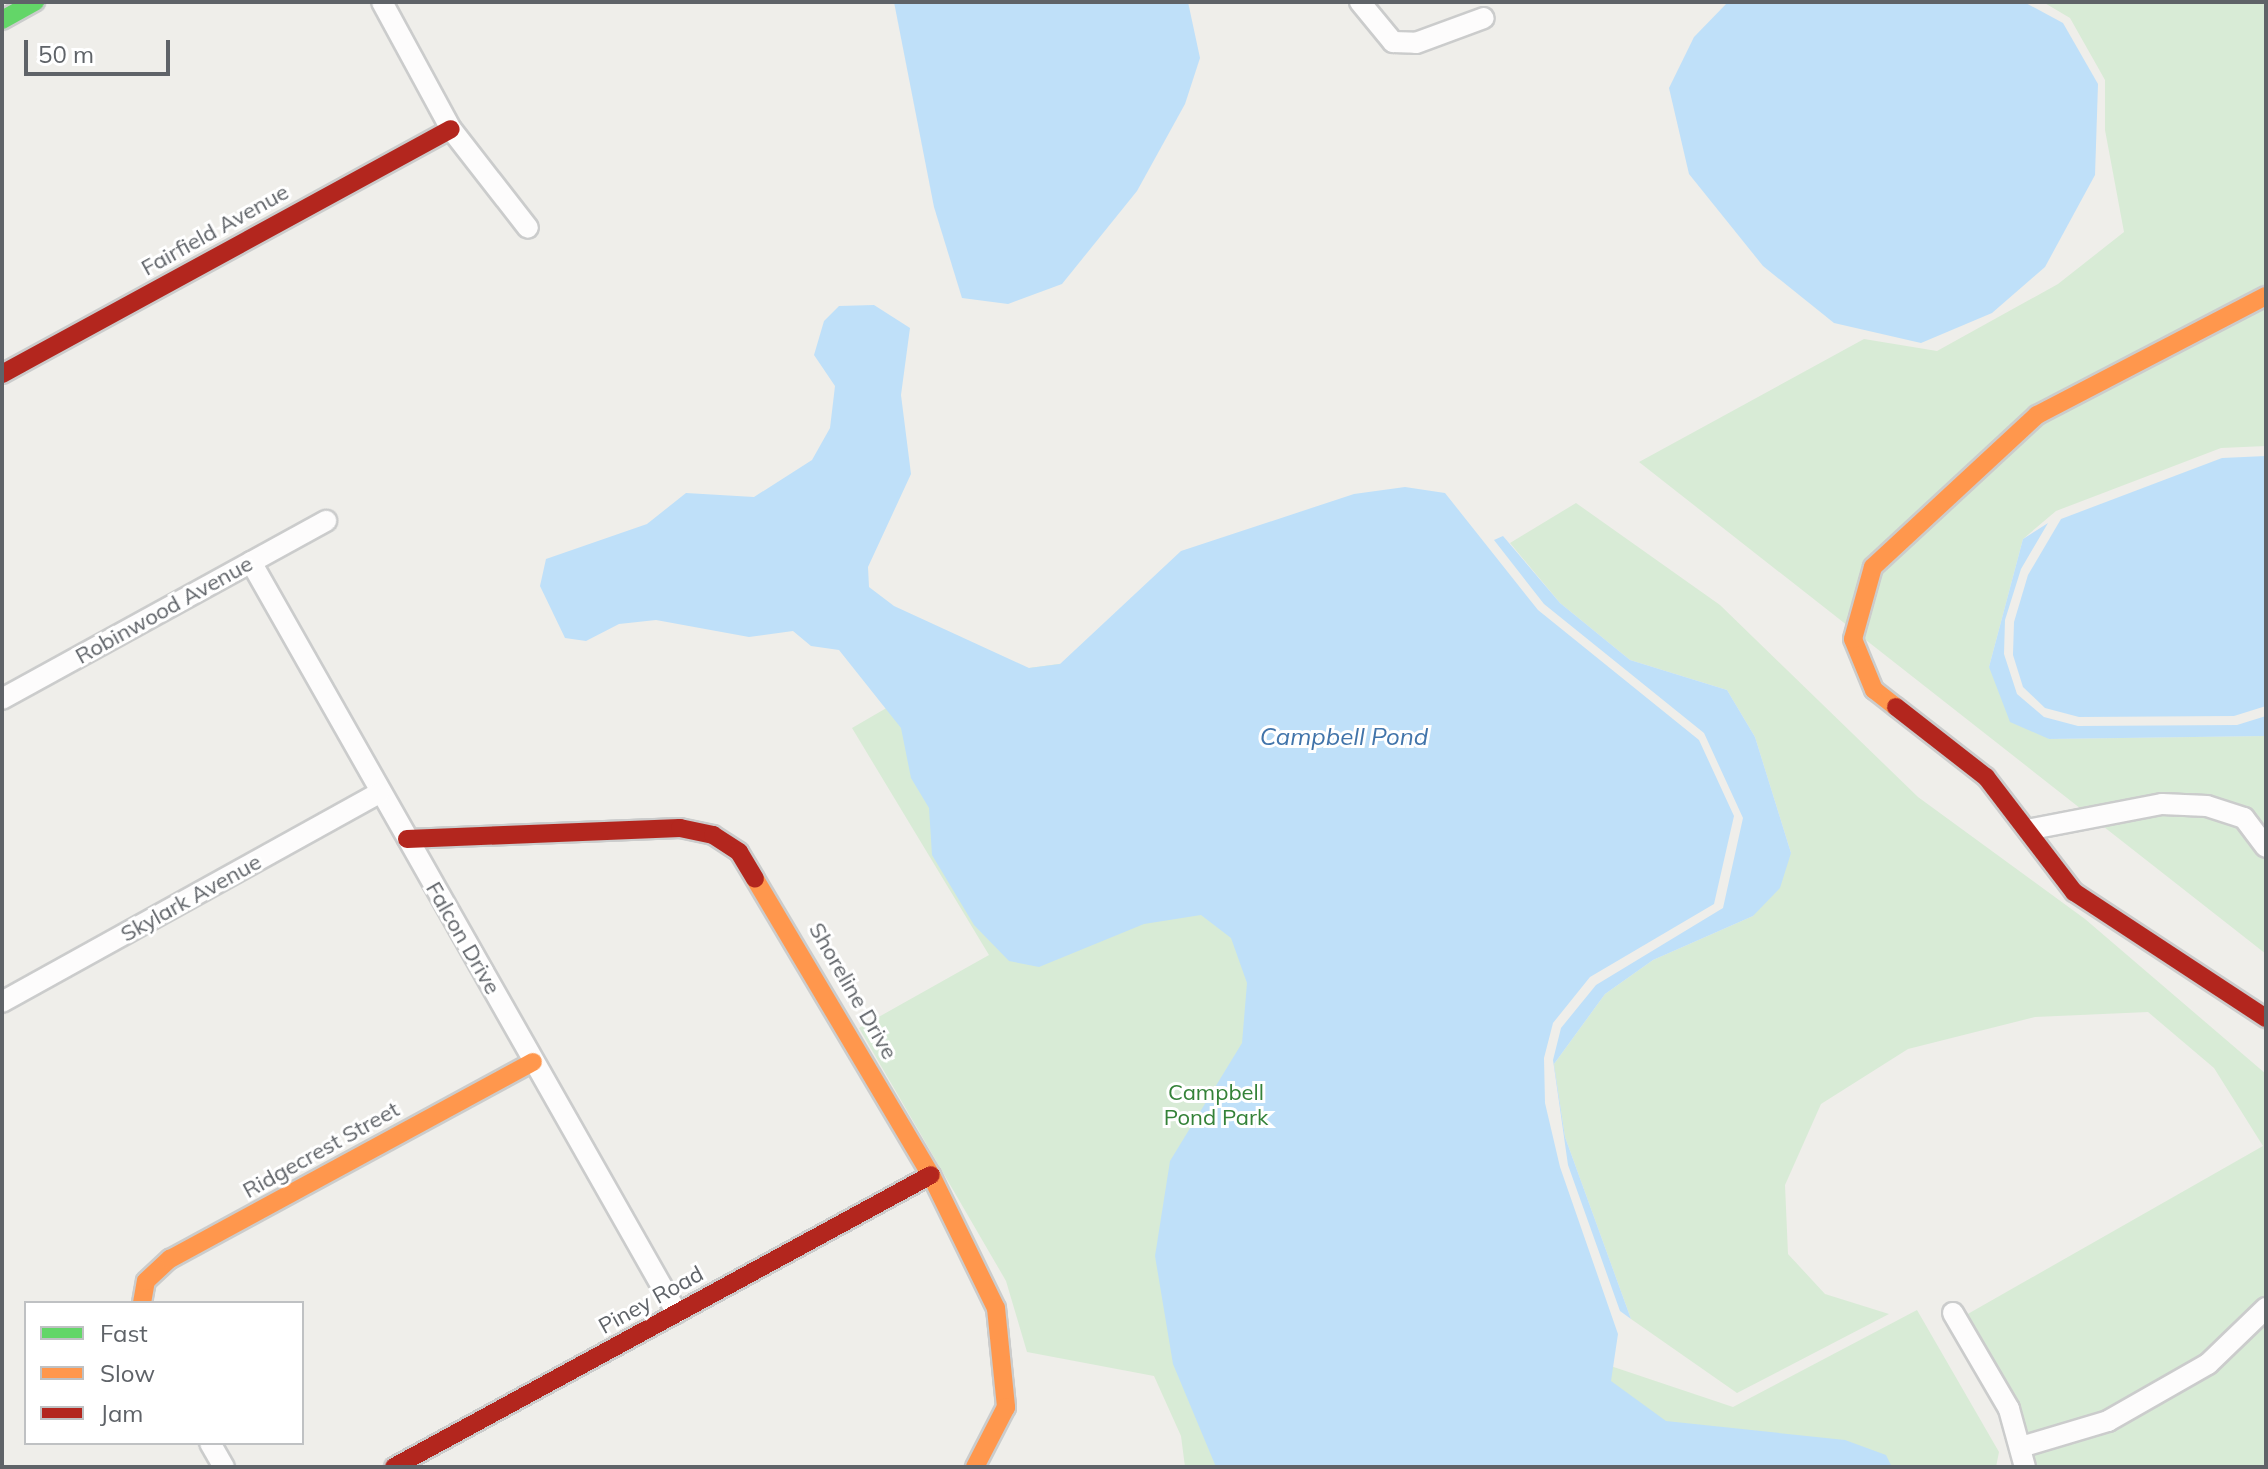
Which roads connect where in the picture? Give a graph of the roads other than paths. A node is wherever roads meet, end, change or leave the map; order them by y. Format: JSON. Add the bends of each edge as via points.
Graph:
{"nodes":[{"id":1,"x":35,"y":2,"type":"edge"},
{"id":2,"x":382,"y":2,"type":"edge"},
{"id":3,"x":1360,"y":2,"type":"edge"},
{"id":4,"x":1484,"y":18,"type":"dead end"},
{"id":5,"x":2,"y":20,"type":"edge"},
{"id":6,"x":451,"y":129,"type":"junction"},
{"id":7,"x":528,"y":228,"type":"dead end"},
{"id":8,"x":2266,"y":296,"type":"edge"},
{"id":9,"x":2,"y":374,"type":"edge"},
{"id":10,"x":326,"y":521,"type":"dead end"},
{"id":11,"x":251,"y":562,"type":"junction"},
{"id":12,"x":2,"y":699,"type":"edge"},
{"id":13,"x":379,"y":793,"type":"junction"},
{"id":14,"x":2032,"y":829,"type":"junction"},
{"id":15,"x":407,"y":839,"type":"junction"},
{"id":16,"x":2266,"y":847,"type":"edge"},
{"id":17,"x":2,"y":1002,"type":"edge"},
{"id":18,"x":2266,"y":1018,"type":"edge"},
{"id":19,"x":533,"y":1062,"type":"junction"},
{"id":20,"x":931,"y":1175,"type":"junction"},
{"id":21,"x":142,"y":1297,"type":"edge"},
{"id":22,"x":2266,"y":1308,"type":"edge"},
{"id":23,"x":677,"y":1313,"type":"junction"},
{"id":24,"x":1953,"y":1313,"type":"dead end"},
{"id":25,"x":211,"y":1445,"type":"edge"},
{"id":26,"x":2023,"y":1457,"type":"edge"},
{"id":27,"x":224,"y":1467,"type":"edge"},
{"id":28,"x":394,"y":1467,"type":"edge"},
{"id":29,"x":975,"y":1467,"type":"edge"}],
"edges":[{"from":1,"to":5,"type":"street"},
{"from":2,"to":6,"type":"street"},
{"from":3,"to":4,"type":"street","via":[[1393,42],[1416,43]]},
{"from":6,"to":7,"type":"street"},
{"from":6,"to":9,"type":"street","name":"Fairfield Avenue"},
{"from":8,"to":14,"type":"street","via":[[2037,415],[1873,567],[1863,589],[1853,639],[1874,690],[1986,777]]},
{"from":10,"to":11,"type":"street","name":"Robinwood Avenue"},
{"from":11,"to":12,"type":"street","name":"Robinwood Avenue"},
{"from":11,"to":13,"type":"street","name":"Falcon Drive"},
{"from":13,"to":15,"type":"street","name":"Falcon Drive"},
{"from":13,"to":17,"type":"street","name":"Skylark Avenue"},
{"from":14,"to":16,"type":"street","via":[[2162,804],[2207,806],[2244,818]]},
{"from":14,"to":18,"type":"street","via":[[2074,892]]},
{"from":15,"to":19,"type":"street","name":"Falcon Drive"},
{"from":15,"to":20,"type":"street","name":"Shoreline Drive","via":[[680,828],[713,835],[739,852]]},
{"from":19,"to":21,"type":"street","name":"Ridgecrest Street","via":[[170,1259]]},
{"from":19,"to":23,"type":"street","name":"Falcon Drive"},
{"from":20,"to":23,"type":"street","name":"Piney Road"},
{"from":20,"to":29,"type":"street","name":"Shoreline Drive","via":[[1004,1332],[1006,1407]]},
{"from":22,"to":26,"type":"street","via":[[2208,1364],[2121,1414]]},
{"from":23,"to":28,"type":"street","name":"Piney Road"},
{"from":24,"to":26,"type":"street","via":[[1998,1384]]},
{"from":25,"to":27,"type":"street"}]}
